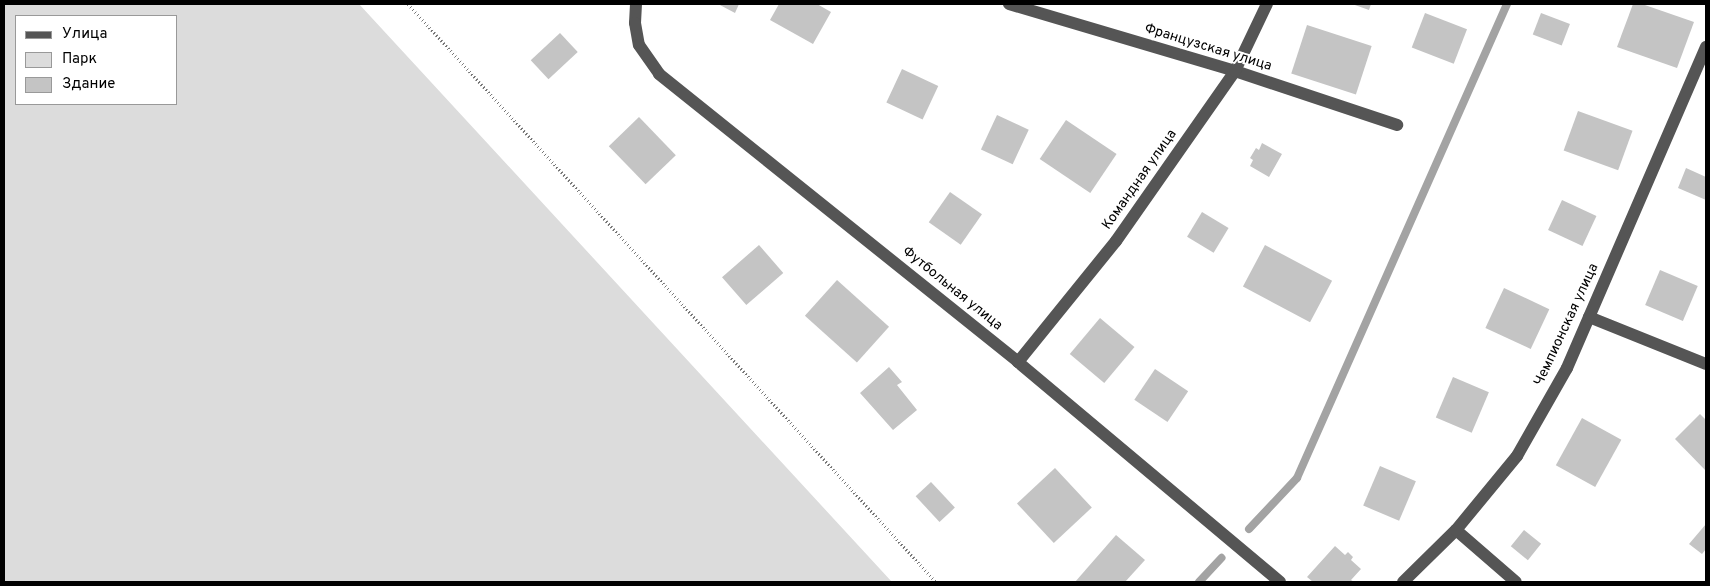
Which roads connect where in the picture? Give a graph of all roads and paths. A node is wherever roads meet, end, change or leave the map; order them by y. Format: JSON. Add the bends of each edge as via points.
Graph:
{"nodes":[{"id":1,"x":408,"y":4,"type":"edge"},
{"id":2,"x":636,"y":4,"type":"edge"},
{"id":3,"x":1009,"y":4,"type":"edge"},
{"id":4,"x":1267,"y":4,"type":"edge"},
{"id":5,"x":1706,"y":47,"type":"edge"},
{"id":6,"x":1235,"y":71,"type":"junction"},
{"id":7,"x":1397,"y":125,"type":"dead end"},
{"id":8,"x":1589,"y":317,"type":"junction"},
{"id":9,"x":1018,"y":362,"type":"junction"},
{"id":10,"x":1706,"y":364,"type":"edge"},
{"id":11,"x":1456,"y":530,"type":"junction"},
{"id":12,"x":936,"y":582,"type":"edge"},
{"id":13,"x":1280,"y":582,"type":"edge"},
{"id":14,"x":1403,"y":582,"type":"edge"},
{"id":15,"x":1516,"y":582,"type":"edge"}],
"edges":[{"from":1,"to":12,"type":"path"},
{"from":2,"to":9,"type":"street","name":"Футбольная улица","via":[[639,45],[659,74]]},
{"from":3,"to":6,"type":"street","name":"Французская улица"},
{"from":4,"to":6,"type":"street","name":"Командная улица"},
{"from":5,"to":8,"type":"street","name":"Чемпионская улица"},
{"from":6,"to":7,"type":"street","name":"Французская улица"},
{"from":6,"to":9,"type":"street","name":"Командная улица","via":[[1116,241]]},
{"from":8,"to":10,"type":"street"},
{"from":8,"to":11,"type":"street","name":"Чемпионская улица","via":[[1567,368],[1517,456]]},
{"from":9,"to":13,"type":"street","name":"Футбольная улица"},
{"from":11,"to":14,"type":"street","name":"Чемпионская улица"},
{"from":11,"to":15,"type":"street"}]}
